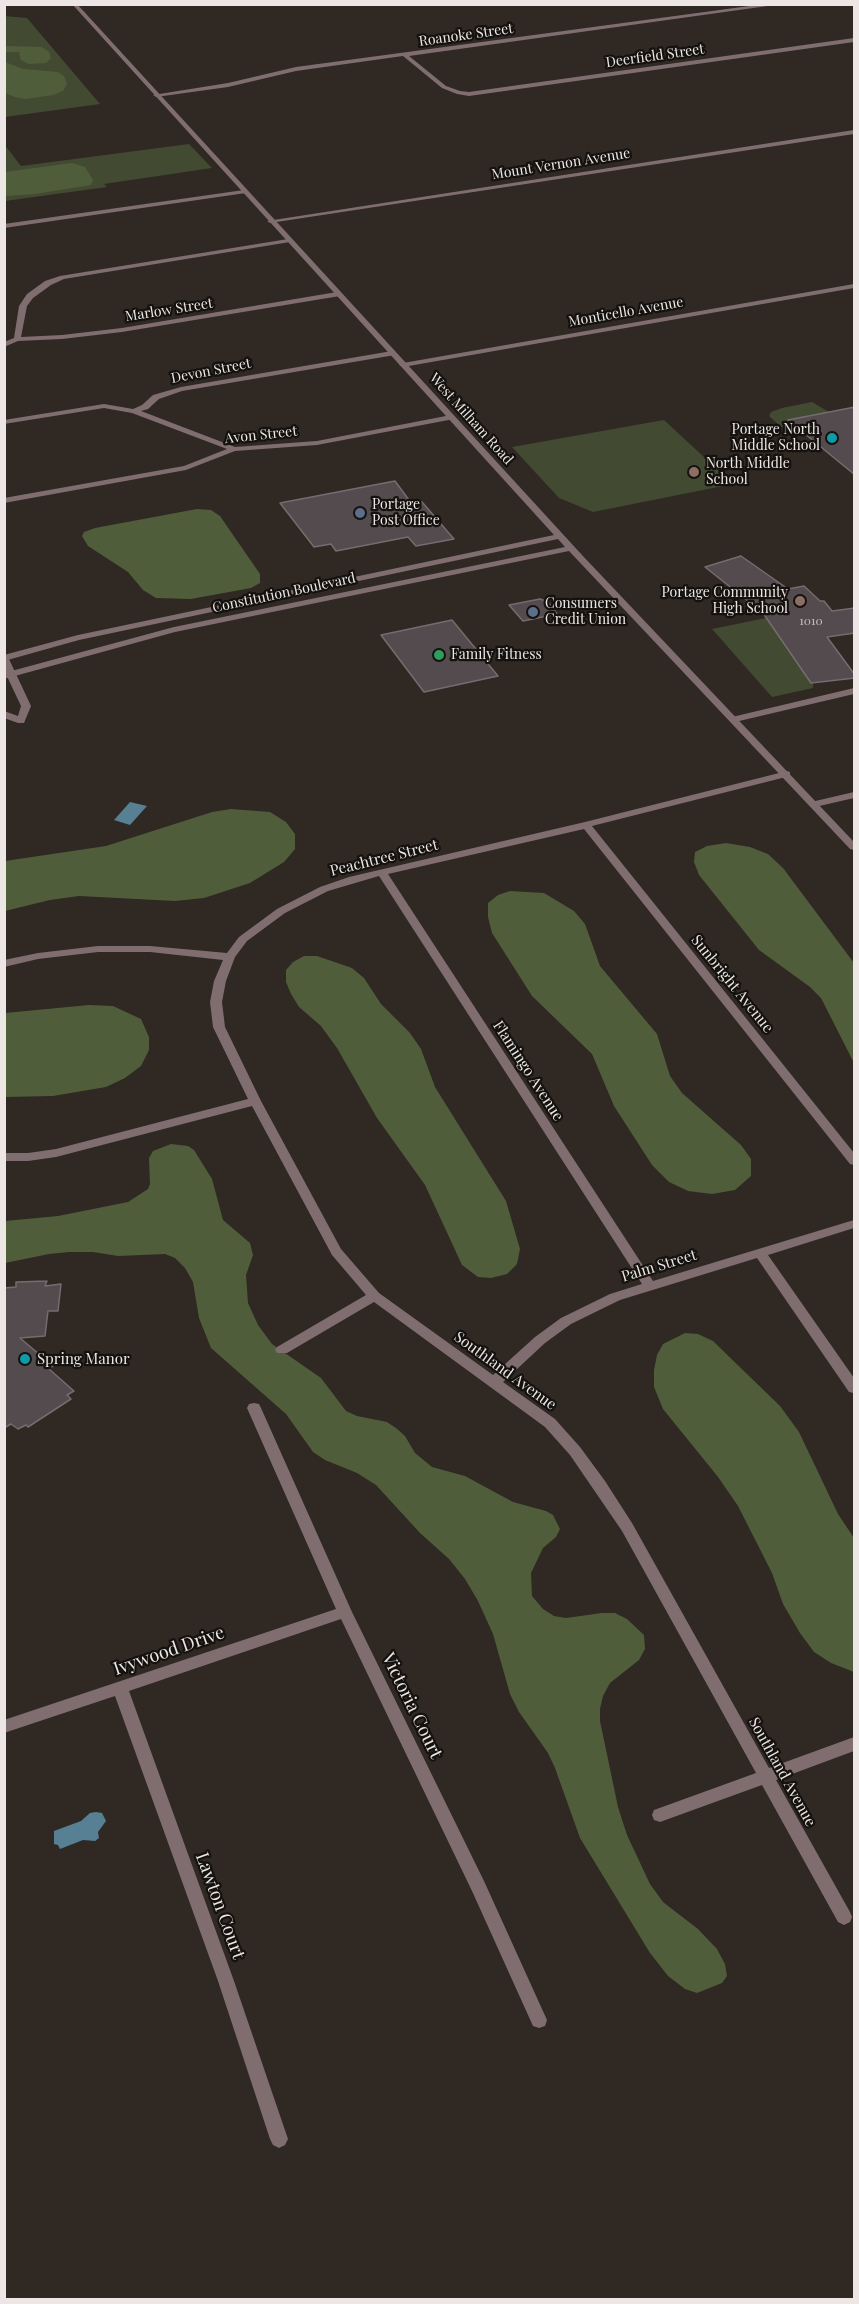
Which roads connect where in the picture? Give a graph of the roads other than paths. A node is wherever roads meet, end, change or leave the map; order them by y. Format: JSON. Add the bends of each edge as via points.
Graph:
{"nodes":[{"id":1,"x":74,"y":4,"type":"edge"},
{"id":2,"x":780,"y":4,"type":"edge"},
{"id":3,"x":855,"y":40,"type":"edge"},
{"id":4,"x":405,"y":55,"type":"junction"},
{"id":5,"x":156,"y":95,"type":"junction"},
{"id":6,"x":855,"y":132,"type":"edge"},
{"id":7,"x":244,"y":192,"type":"junction"},
{"id":8,"x":270,"y":221,"type":"junction"},
{"id":9,"x":4,"y":226,"type":"edge"},
{"id":10,"x":288,"y":241,"type":"junction"},
{"id":11,"x":855,"y":286,"type":"edge"},
{"id":12,"x":337,"y":294,"type":"junction"},
{"id":13,"x":17,"y":339,"type":"junction"},
{"id":14,"x":4,"y":345,"type":"edge"},
{"id":15,"x":392,"y":353,"type":"junction"},
{"id":16,"x":403,"y":365,"type":"junction"},
{"id":17,"x":134,"y":411,"type":"junction"},
{"id":18,"x":451,"y":417,"type":"junction"},
{"id":19,"x":4,"y":422,"type":"edge"},
{"id":20,"x":234,"y":449,"type":"junction"},
{"id":21,"x":4,"y":501,"type":"edge"},
{"id":22,"x":559,"y":536,"type":"junction"},
{"id":23,"x":571,"y":548,"type":"junction"},
{"id":24,"x":4,"y":659,"type":"edge"},
{"id":25,"x":8,"y":675,"type":"edge"},
{"id":26,"x":855,"y":691,"type":"edge"},
{"id":27,"x":4,"y":714,"type":"edge"},
{"id":28,"x":735,"y":719,"type":"junction"},
{"id":29,"x":787,"y":774,"type":"junction"},
{"id":30,"x":855,"y":795,"type":"edge"},
{"id":31,"x":815,"y":804,"type":"junction"},
{"id":32,"x":586,"y":825,"type":"junction"},
{"id":33,"x":855,"y":847,"type":"edge"},
{"id":34,"x":381,"y":872,"type":"junction"},
{"id":35,"x":230,"y":957,"type":"junction"},
{"id":36,"x":4,"y":964,"type":"edge"},
{"id":37,"x":255,"y":1101,"type":"junction"},
{"id":38,"x":4,"y":1157,"type":"edge"},
{"id":39,"x":855,"y":1161,"type":"edge"},
{"id":40,"x":855,"y":1224,"type":"edge"},
{"id":41,"x":760,"y":1253,"type":"junction"},
{"id":42,"x":649,"y":1286,"type":"junction"},
{"id":43,"x":374,"y":1296,"type":"junction"},
{"id":44,"x":282,"y":1350,"type":"dead end"},
{"id":45,"x":494,"y":1382,"type":"junction"},
{"id":46,"x":855,"y":1388,"type":"edge"},
{"id":47,"x":254,"y":1408,"type":"dead end"},
{"id":48,"x":345,"y":1612,"type":"junction"},
{"id":49,"x":120,"y":1689,"type":"junction"},
{"id":50,"x":4,"y":1726,"type":"edge"},
{"id":51,"x":855,"y":1744,"type":"edge"},
{"id":52,"x":766,"y":1777,"type":"junction"},
{"id":53,"x":660,"y":1815,"type":"dead end"},
{"id":54,"x":843,"y":1917,"type":"dead end"},
{"id":55,"x":539,"y":2020,"type":"dead end"},
{"id":56,"x":279,"y":2139,"type":"dead end"}],
"edges":[{"from":1,"to":5,"type":"street","name":"West Milham Road"},
{"from":2,"to":4,"type":"street","name":"Roanoke Street"},
{"from":3,"to":4,"type":"street","name":"Deerfield Street","via":[[459,93],[444,87]]},
{"from":4,"to":5,"type":"street","name":"Roanoke Street","via":[[296,69],[228,85]]},
{"from":5,"to":7,"type":"street","name":"West Milham Road"},
{"from":6,"to":8,"type":"street","name":"Mount Vernon Avenue"},
{"from":7,"to":8,"type":"street","name":"West Milham Road"},
{"from":7,"to":9,"type":"street"},
{"from":8,"to":10,"type":"street","name":"West Milham Road"},
{"from":10,"to":12,"type":"street","name":"West Milham Road"},
{"from":10,"to":13,"type":"street","via":[[62,277],[30,296],[23,306]]},
{"from":11,"to":16,"type":"street","name":"Monticello Avenue"},
{"from":12,"to":13,"type":"street","name":"Marlow Street","via":[[122,330]]},
{"from":12,"to":15,"type":"street","name":"West Milham Road"},
{"from":13,"to":14,"type":"street","name":"Marlow Street"},
{"from":15,"to":16,"type":"street","name":"West Milham Road"},
{"from":15,"to":17,"type":"street","name":"Devon Street","via":[[181,389],[156,397]]},
{"from":16,"to":18,"type":"street","name":"West Milham Road"},
{"from":17,"to":19,"type":"street","via":[[104,406]]},
{"from":17,"to":20,"type":"street"},
{"from":18,"to":20,"type":"street","name":"Avon Street","via":[[317,443]]},
{"from":18,"to":22,"type":"street","name":"West Milham Road"},
{"from":20,"to":21,"type":"street","name":"Avon Street","via":[[186,468]]},
{"from":22,"to":23,"type":"street","name":"West Milham Road"},
{"from":22,"to":24,"type":"street","name":"Constitution Boulevard","via":[[233,603]]},
{"from":23,"to":25,"type":"street","name":"Constitution Boulevard","via":[[174,630]]},
{"from":23,"to":28,"type":"street","name":"West Milham Road"},
{"from":24,"to":25,"type":"street"},
{"from":25,"to":27,"type":"street","via":[[26,706],[21,721]]},
{"from":26,"to":28,"type":"street"},
{"from":28,"to":29,"type":"street","name":"West Milham Road"},
{"from":29,"to":31,"type":"street","name":"West Milham Road"},
{"from":29,"to":32,"type":"street","name":"Peachtree Street"},
{"from":30,"to":31,"type":"street"},
{"from":31,"to":33,"type":"street","name":"West Milham Road"},
{"from":32,"to":34,"type":"street","name":"Peachtree Street"},
{"from":32,"to":39,"type":"street","name":"Sunbright Avenue"},
{"from":34,"to":35,"type":"street","name":"Peachtree Street","via":[[298,901],[243,939]]},
{"from":34,"to":42,"type":"street","name":"Flamingo Avenue"},
{"from":35,"to":36,"type":"street","via":[[150,949],[98,949]]},
{"from":35,"to":37,"type":"street","name":"Southland Avenue","via":[[216,1002],[219,1028]]},
{"from":37,"to":38,"type":"street","via":[[56,1153]]},
{"from":37,"to":43,"type":"street","name":"Southland Avenue","via":[[336,1252]]},
{"from":40,"to":41,"type":"street","name":"Palm Street"},
{"from":41,"to":42,"type":"street","name":"Palm Street"},
{"from":41,"to":46,"type":"street"},
{"from":42,"to":45,"type":"street","name":"Palm Street","via":[[615,1297],[566,1321]]},
{"from":43,"to":44,"type":"street"},
{"from":43,"to":45,"type":"street","name":"Southland Avenue"},
{"from":45,"to":52,"type":"street","name":"Southland Avenue","via":[[549,1423],[600,1485]]},
{"from":47,"to":48,"type":"street","name":"Victoria Court"},
{"from":48,"to":49,"type":"street","name":"Ivywood Drive"},
{"from":48,"to":55,"type":"street","name":"Victoria Court"},
{"from":49,"to":50,"type":"street","name":"Ivywood Drive"},
{"from":49,"to":56,"type":"street","name":"Lawton Court"},
{"from":51,"to":52,"type":"street"},
{"from":52,"to":53,"type":"street"},
{"from":52,"to":54,"type":"street","name":"Southland Avenue"}]}
